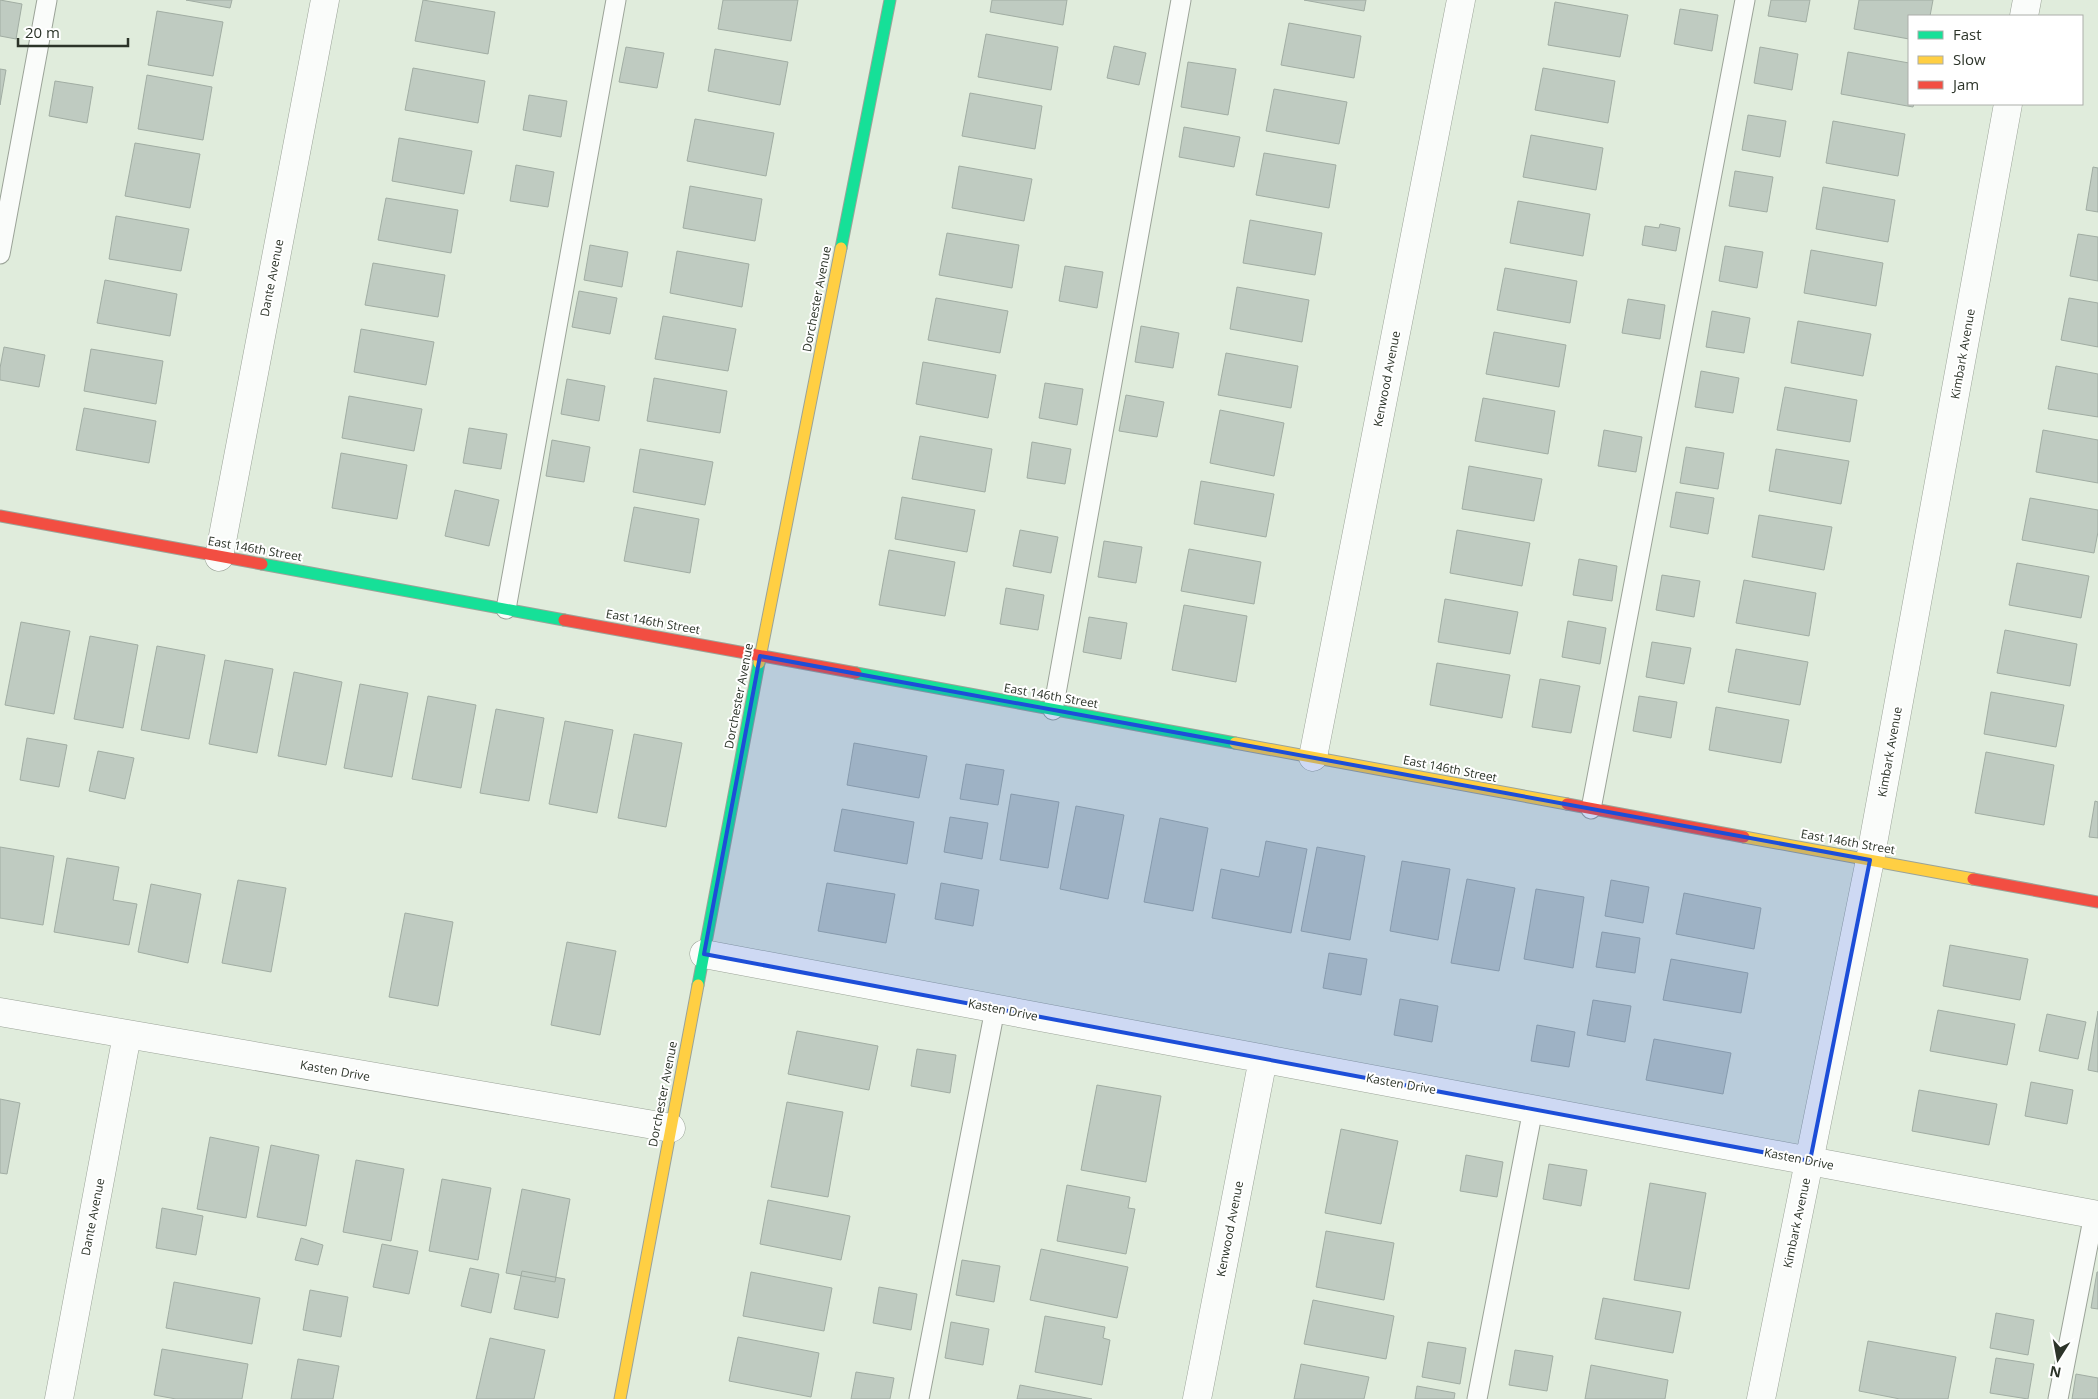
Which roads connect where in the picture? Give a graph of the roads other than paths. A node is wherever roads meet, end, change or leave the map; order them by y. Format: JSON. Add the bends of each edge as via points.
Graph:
{"nodes":[{"id":1,"x":47,"y":0,"type":"edge"},
{"id":2,"x":325,"y":0,"type":"edge"},
{"id":3,"x":616,"y":0,"type":"edge"},
{"id":4,"x":890,"y":0,"type":"edge"},
{"id":5,"x":1181,"y":0,"type":"edge"},
{"id":6,"x":1461,"y":0,"type":"edge"},
{"id":7,"x":1745,"y":0,"type":"edge"},
{"id":8,"x":2027,"y":0,"type":"edge"},
{"id":9,"x":2024,"y":15,"type":"edge"},
{"id":10,"x":2008,"y":105,"type":"edge"},
{"id":11,"x":0,"y":254,"type":"edge"},
{"id":12,"x":0,"y":516,"type":"edge"},
{"id":13,"x":218,"y":557,"type":"junction"},
{"id":14,"x":506,"y":609,"type":"junction"},
{"id":15,"x":760,"y":656,"type":"junction"},
{"id":16,"x":1053,"y":710,"type":"junction"},
{"id":17,"x":1313,"y":758,"type":"junction"},
{"id":18,"x":1591,"y":809,"type":"junction"},
{"id":19,"x":1870,"y":860,"type":"junction"},
{"id":20,"x":2098,"y":902,"type":"edge"},
{"id":21,"x":704,"y":954,"type":"junction"},
{"id":22,"x":995,"y":1009,"type":"junction"},
{"id":23,"x":0,"y":1012,"type":"edge"},
{"id":24,"x":127,"y":1035,"type":"junction"},
{"id":25,"x":1263,"y":1059,"type":"junction"},
{"id":26,"x":1533,"y":1109,"type":"junction"},
{"id":27,"x":671,"y":1128,"type":"junction"},
{"id":28,"x":1810,"y":1161,"type":"junction"},
{"id":29,"x":2096,"y":1215,"type":"edge"},
{"id":30,"x":59,"y":1399,"type":"edge"},
{"id":31,"x":620,"y":1399,"type":"edge"},
{"id":32,"x":919,"y":1399,"type":"edge"},
{"id":33,"x":1197,"y":1399,"type":"edge"},
{"id":34,"x":1476,"y":1399,"type":"edge"},
{"id":35,"x":1761,"y":1399,"type":"edge"},
{"id":36,"x":2058,"y":1399,"type":"edge"}],
"edges":[{"from":1,"to":11,"type":"lane"},
{"from":2,"to":13,"type":"street","name":"Dante Avenue"},
{"from":3,"to":14,"type":"lane"},
{"from":4,"to":15,"type":"street","name":"Dorchester Avenue"},
{"from":5,"to":16,"type":"lane"},
{"from":6,"to":17,"type":"street","name":"Kenwood Avenue"},
{"from":7,"to":18,"type":"lane"},
{"from":8,"to":9,"type":"street"},
{"from":10,"to":19,"type":"street","name":"Kimbark Avenue"},
{"from":12,"to":13,"type":"street","name":"East 146th Street"},
{"from":13,"to":14,"type":"street","name":"East 146th Street"},
{"from":14,"to":15,"type":"street","name":"East 146th Street"},
{"from":15,"to":16,"type":"street","name":"East 146th Street"},
{"from":15,"to":21,"type":"street","name":"Dorchester Avenue"},
{"from":16,"to":17,"type":"street","name":"East 146th Street"},
{"from":17,"to":18,"type":"street","name":"East 146th Street"},
{"from":18,"to":19,"type":"street","name":"East 146th Street"},
{"from":19,"to":20,"type":"street","name":"East 146th Street"},
{"from":19,"to":28,"type":"street","name":"Kimbark Avenue"},
{"from":21,"to":22,"type":"street","name":"Kasten Drive"},
{"from":21,"to":27,"type":"street","name":"Dorchester Avenue"},
{"from":22,"to":25,"type":"street","name":"Kasten Drive"},
{"from":22,"to":32,"type":"lane"},
{"from":23,"to":24,"type":"street","name":"Kasten Drive"},
{"from":24,"to":27,"type":"street","name":"Kasten Drive"},
{"from":24,"to":30,"type":"street","name":"Dante Avenue"},
{"from":25,"to":26,"type":"street","name":"Kasten Drive"},
{"from":25,"to":33,"type":"street","name":"Kenwood Avenue"},
{"from":26,"to":28,"type":"street","name":"Kasten Drive"},
{"from":26,"to":34,"type":"lane"},
{"from":27,"to":31,"type":"street","name":"Dorchester Avenue"},
{"from":28,"to":29,"type":"street","name":"Kasten Drive"},
{"from":28,"to":35,"type":"street","name":"Kimbark Avenue"},
{"from":29,"to":36,"type":"lane"}]}
